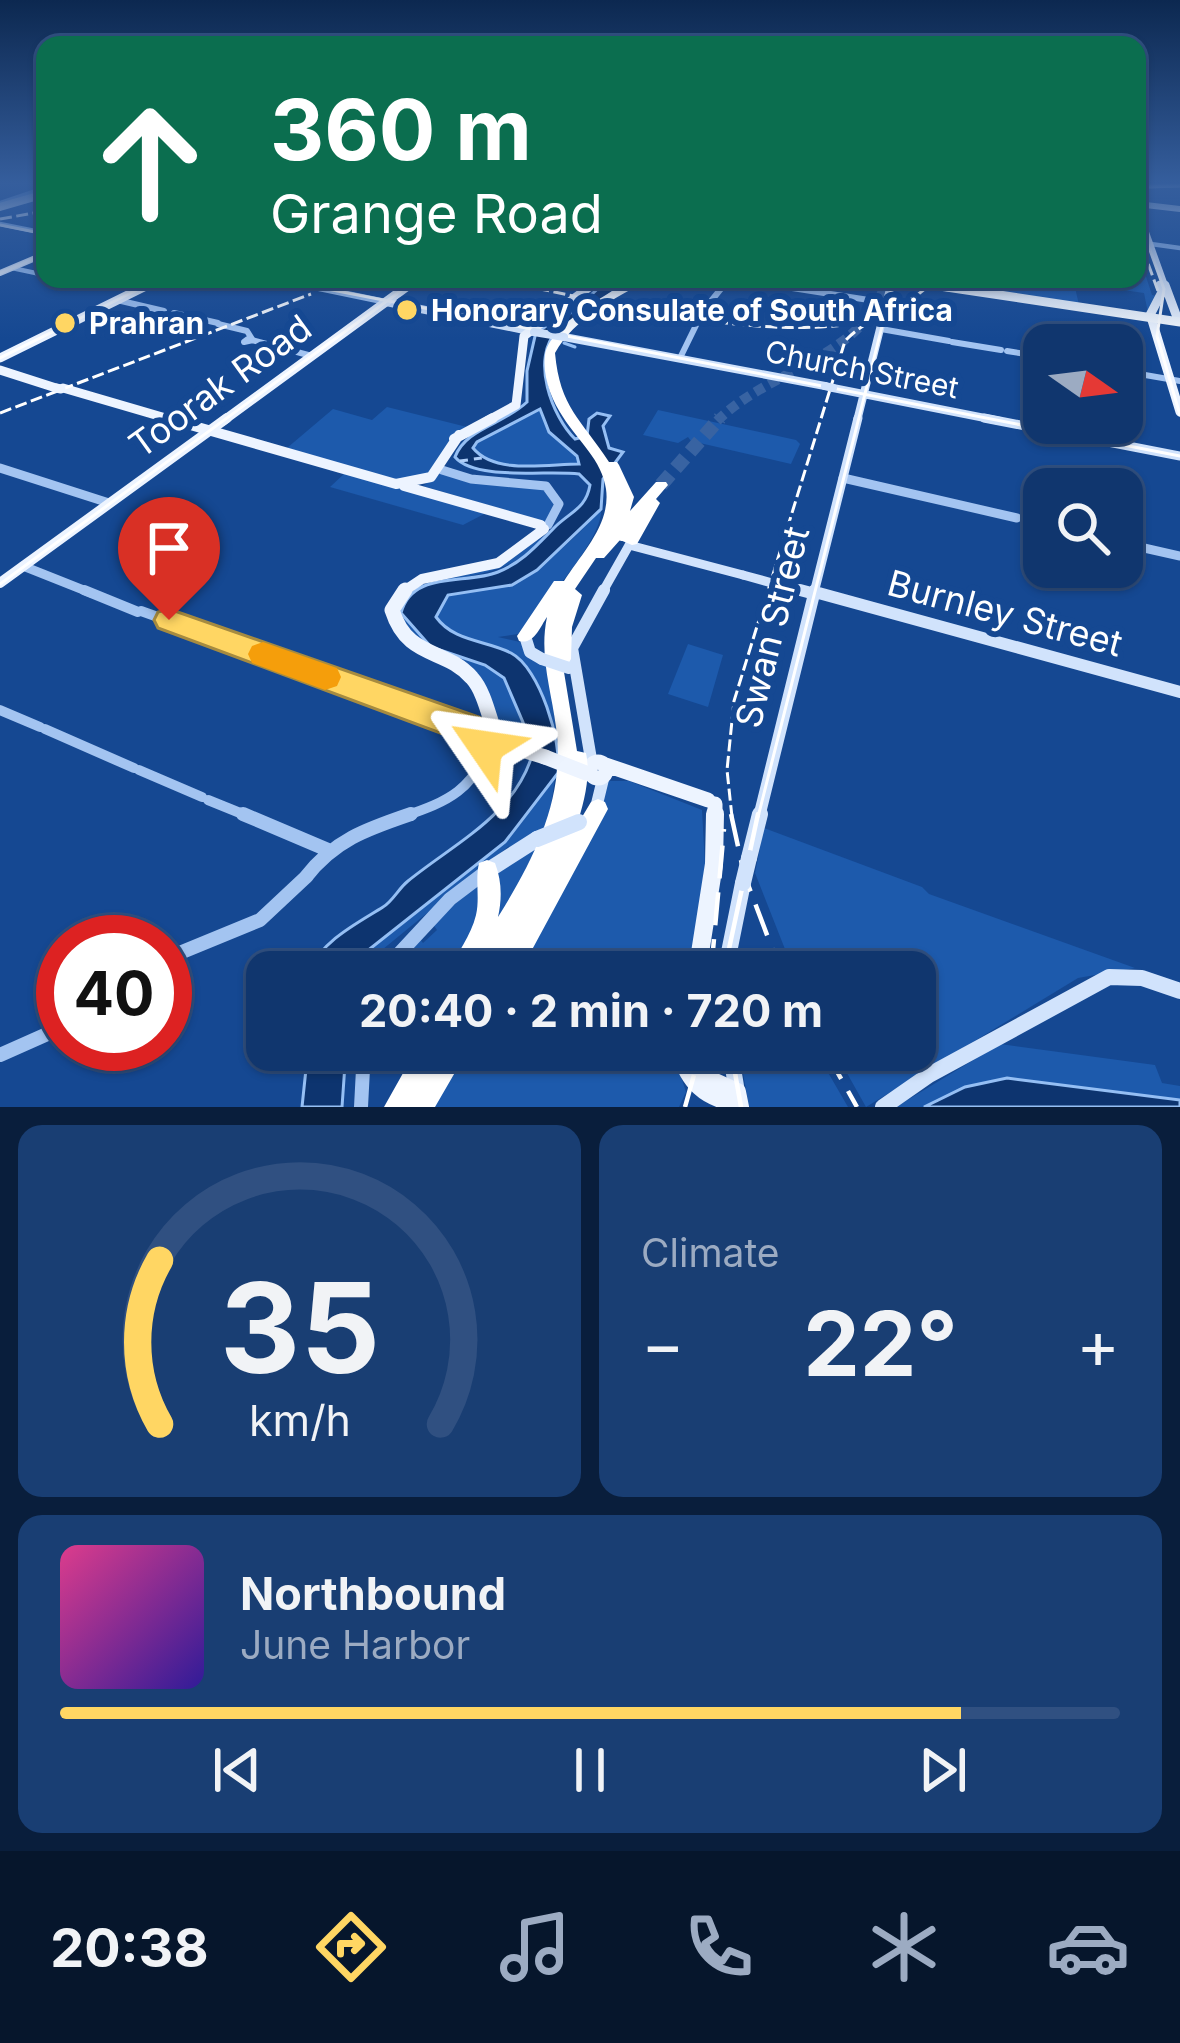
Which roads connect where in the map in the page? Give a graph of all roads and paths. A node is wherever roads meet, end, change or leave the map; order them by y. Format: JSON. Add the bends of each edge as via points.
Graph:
{"nodes":[{"id":1,"x":1146,"y":244,"type":"edge"},
{"id":2,"x":1180,"y":248,"type":"edge"},
{"id":3,"x":36,"y":258,"type":"edge"},
{"id":4,"x":11,"y":268,"type":"junction"},
{"id":5,"x":0,"y":273,"type":"edge"},
{"id":6,"x":36,"y":273,"type":"edge"},
{"id":7,"x":141,"y":288,"type":"edge"},
{"id":8,"x":320,"y":288,"type":"edge"},
{"id":9,"x":405,"y":288,"type":"edge"},
{"id":10,"x":587,"y":288,"type":"edge"},
{"id":11,"x":622,"y":288,"type":"edge"},
{"id":12,"x":628,"y":288,"type":"edge"},
{"id":13,"x":721,"y":288,"type":"edge"},
{"id":14,"x":799,"y":288,"type":"edge"},
{"id":15,"x":894,"y":288,"type":"edge"},
{"id":16,"x":976,"y":288,"type":"edge"},
{"id":17,"x":117,"y":300,"type":"junction"},
{"id":18,"x":888,"y":301,"type":"junction"},
{"id":19,"x":386,"y":302,"type":"junction"},
{"id":20,"x":1158,"y":310,"type":"junction"},
{"id":21,"x":592,"y":314,"type":"junction"},
{"id":22,"x":1177,"y":321,"type":"edge"},
{"id":23,"x":880,"y":329,"type":"junction"},
{"id":24,"x":527,"y":333,"type":"junction"},
{"id":25,"x":570,"y":338,"type":"junction"},
{"id":26,"x":1023,"y":354,"type":"edge"},
{"id":27,"x":310,"y":355,"type":"junction"},
{"id":28,"x":0,"y":358,"type":"edge"},
{"id":29,"x":680,"y":358,"type":"junction"},
{"id":30,"x":0,"y":370,"type":"edge"},
{"id":31,"x":1171,"y":373,"type":"edge"},
{"id":32,"x":864,"y":394,"type":"junction"},
{"id":33,"x":1179,"y":409,"type":"edge"},
{"id":34,"x":567,"y":415,"type":"junction"},
{"id":35,"x":208,"y":431,"type":"junction"},
{"id":36,"x":459,"y":435,"type":"junction"},
{"id":37,"x":1180,"y":456,"type":"edge"},
{"id":38,"x":0,"y":468,"type":"edge"},
{"id":39,"x":442,"y":473,"type":"junction"},
{"id":40,"x":614,"y":475,"type":"junction"},
{"id":41,"x":843,"y":478,"type":"junction"},
{"id":42,"x":416,"y":486,"type":"junction"},
{"id":43,"x":109,"y":503,"type":"junction"},
{"id":44,"x":1023,"y":519,"type":"edge"},
{"id":45,"x":544,"y":527,"type":"junction"},
{"id":46,"x":628,"y":536,"type":"junction"},
{"id":47,"x":1143,"y":548,"type":"edge"},
{"id":48,"x":1180,"y":556,"type":"edge"},
{"id":49,"x":23,"y":566,"type":"junction"},
{"id":50,"x":0,"y":583,"type":"edge"},
{"id":51,"x":815,"y":593,"type":"junction"},
{"id":52,"x":532,"y":649,"type":"joint"},
{"id":53,"x":572,"y":666,"type":"junction"},
{"id":54,"x":1180,"y":692,"type":"edge"},
{"id":55,"x":0,"y":710,"type":"edge"},
{"id":56,"x":489,"y":736,"type":"junction"},
{"id":57,"x":593,"y":770,"type":"junction"},
{"id":58,"x":585,"y":819,"type":"junction"},
{"id":59,"x":327,"y":853,"type":"junction"},
{"id":60,"x":485,"y":882,"type":"junction"},
{"id":61,"x":192,"y":948,"type":"edge"},
{"id":62,"x":402,"y":951,"type":"edge"},
{"id":63,"x":471,"y":951,"type":"edge"},
{"id":64,"x":490,"y":951,"type":"edge"},
{"id":65,"x":504,"y":951,"type":"edge"},
{"id":66,"x":518,"y":951,"type":"edge"},
{"id":67,"x":700,"y":951,"type":"edge"},
{"id":68,"x":729,"y":951,"type":"edge"},
{"id":69,"x":1180,"y":992,"type":"edge"},
{"id":70,"x":36,"y":1039,"type":"edge"},
{"id":71,"x":0,"y":1054,"type":"edge"},
{"id":72,"x":363,"y":1071,"type":"edge"},
{"id":73,"x":409,"y":1071,"type":"edge"},
{"id":74,"x":417,"y":1071,"type":"edge"},
{"id":75,"x":438,"y":1071,"type":"edge"},
{"id":76,"x":688,"y":1071,"type":"edge"},
{"id":77,"x":728,"y":1096,"type":"edge"},
{"id":78,"x":361,"y":1107,"type":"edge"},
{"id":79,"x":394,"y":1107,"type":"edge"},
{"id":80,"x":417,"y":1107,"type":"edge"},
{"id":81,"x":883,"y":1107,"type":"edge"}],
"edges":[{"from":1,"to":2,"type":"street"},
{"from":1,"to":20,"type":"main road","via":[[1158,271]]},
{"from":3,"to":4,"type":"main road"},
{"from":4,"to":5,"type":"main road"},
{"from":4,"to":6,"type":"street"},
{"from":7,"to":17,"type":"main road"},
{"from":8,"to":19,"type":"street"},
{"from":9,"to":19,"type":"main road","name":"Toorak Road"},
{"from":10,"to":24,"type":"main road"},
{"from":11,"to":34,"type":"highway","via":[[554,343],[551,375]]},
{"from":12,"to":21,"type":"highway"},
{"from":13,"to":29,"type":"street"},
{"from":14,"to":18,"type":"street"},
{"from":15,"to":18,"type":"main road","name":"Swan Street"},
{"from":16,"to":20,"type":"highway","via":[[1136,314]]},
{"from":17,"to":27,"type":"street"},
{"from":17,"to":28,"type":"main road"},
{"from":18,"to":23,"type":"main road","name":"Swan Street"},
{"from":19,"to":24,"type":"main road","name":"Church Street"},
{"from":19,"to":27,"type":"main road","name":"Toorak Road"},
{"from":20,"to":22,"type":"highway"},
{"from":20,"to":22,"type":"main road"},
{"from":20,"to":31,"type":"main road"},
{"from":21,"to":25,"type":"highway"},
{"from":21,"to":34,"type":"highway","via":[[554,351]]},
{"from":23,"to":26,"type":"street"},
{"from":23,"to":32,"type":"main road","name":"Swan Street"},
{"from":24,"to":25,"type":"main road","name":"Church Street","bridge":true},
{"from":24,"to":36,"type":"main road","via":[[516,405]]},
{"from":25,"to":29,"type":"main road","name":"Church Street"},
{"from":27,"to":35,"type":"main road","name":"Toorak Road"},
{"from":29,"to":32,"type":"main road","name":"Church Street"},
{"from":30,"to":35,"type":"main road"},
{"from":31,"to":33,"type":"main road"},
{"from":32,"to":37,"type":"main road","name":"Church Street"},
{"from":32,"to":41,"type":"main road","name":"Swan Street"},
{"from":34,"to":40,"type":"highway"},
{"from":34,"to":40,"type":"highway"},
{"from":35,"to":42,"type":"main road"},
{"from":35,"to":43,"type":"main road","name":"Toorak Road"},
{"from":36,"to":39,"type":"main road"},
{"from":36,"to":42,"type":"main road"},
{"from":38,"to":43,"type":"street"},
{"from":39,"to":42,"type":"main road"},
{"from":39,"to":45,"type":"street","via":[[542,484],[559,500]]},
{"from":40,"to":46,"type":"highway"},
{"from":40,"to":53,"type":"highway","via":[[616,518],[567,602],[560,632]]},
{"from":41,"to":44,"type":"street"},
{"from":41,"to":51,"type":"main road","name":"Swan Street"},
{"from":42,"to":45,"type":"main road"},
{"from":43,"to":49,"type":"main road","name":"Toorak Road"},
{"from":45,"to":56,"type":"main road","via":[[494,565],[427,578],[394,602],[395,624],[415,647],[474,679]]},
{"from":46,"to":51,"type":"main road","name":"Burnley Street","bridge":true},
{"from":46,"to":52,"type":"highway"},
{"from":46,"to":53,"type":"main road","via":[[578,634]]},
{"from":46,"to":53,"type":"highway","via":[[663,486],[580,582],[566,617]]},
{"from":46,"to":64,"type":"highway","via":[[566,591],[554,622],[568,748],[561,811]]},
{"from":47,"to":48,"type":"street"},
{"from":49,"to":50,"type":"main road","name":"Toorak Road"},
{"from":49,"to":56,"type":"street"},
{"from":51,"to":54,"type":"main road","name":"Burnley Street"},
{"from":51,"to":68,"type":"main road","name":"Swan Street","bridge":true},
{"from":52,"to":53,"type":"main road","bridge":true},
{"from":53,"to":57,"type":"main road"},
{"from":53,"to":65,"type":"highway","via":[[577,786],[552,866]]},
{"from":55,"to":59,"type":"street"},
{"from":56,"to":57,"type":"main road","bridge":true},
{"from":56,"to":59,"type":"street","via":[[484,765],[458,797]]},
{"from":57,"to":58,"type":"main road","via":[[596,802]]},
{"from":57,"to":67,"type":"main road","via":[[642,779],[710,807],[714,864]]},
{"from":58,"to":60,"type":"main road","bridge":true,"via":[[534,841]]},
{"from":58,"to":66,"type":"highway"},
{"from":59,"to":61,"type":"street","via":[[260,920]]},
{"from":60,"to":62,"type":"street","via":[[441,910]]},
{"from":60,"to":63,"type":"highway","via":[[484,927]]},
{"from":69,"to":81,"type":"main road","via":[[1109,977]]},
{"from":70,"to":71,"type":"street"},
{"from":72,"to":78,"type":"street"},
{"from":73,"to":79,"type":"highway"},
{"from":74,"to":79,"type":"highway"},
{"from":75,"to":80,"type":"highway"},
{"from":76,"to":77,"type":"main road"}]}
